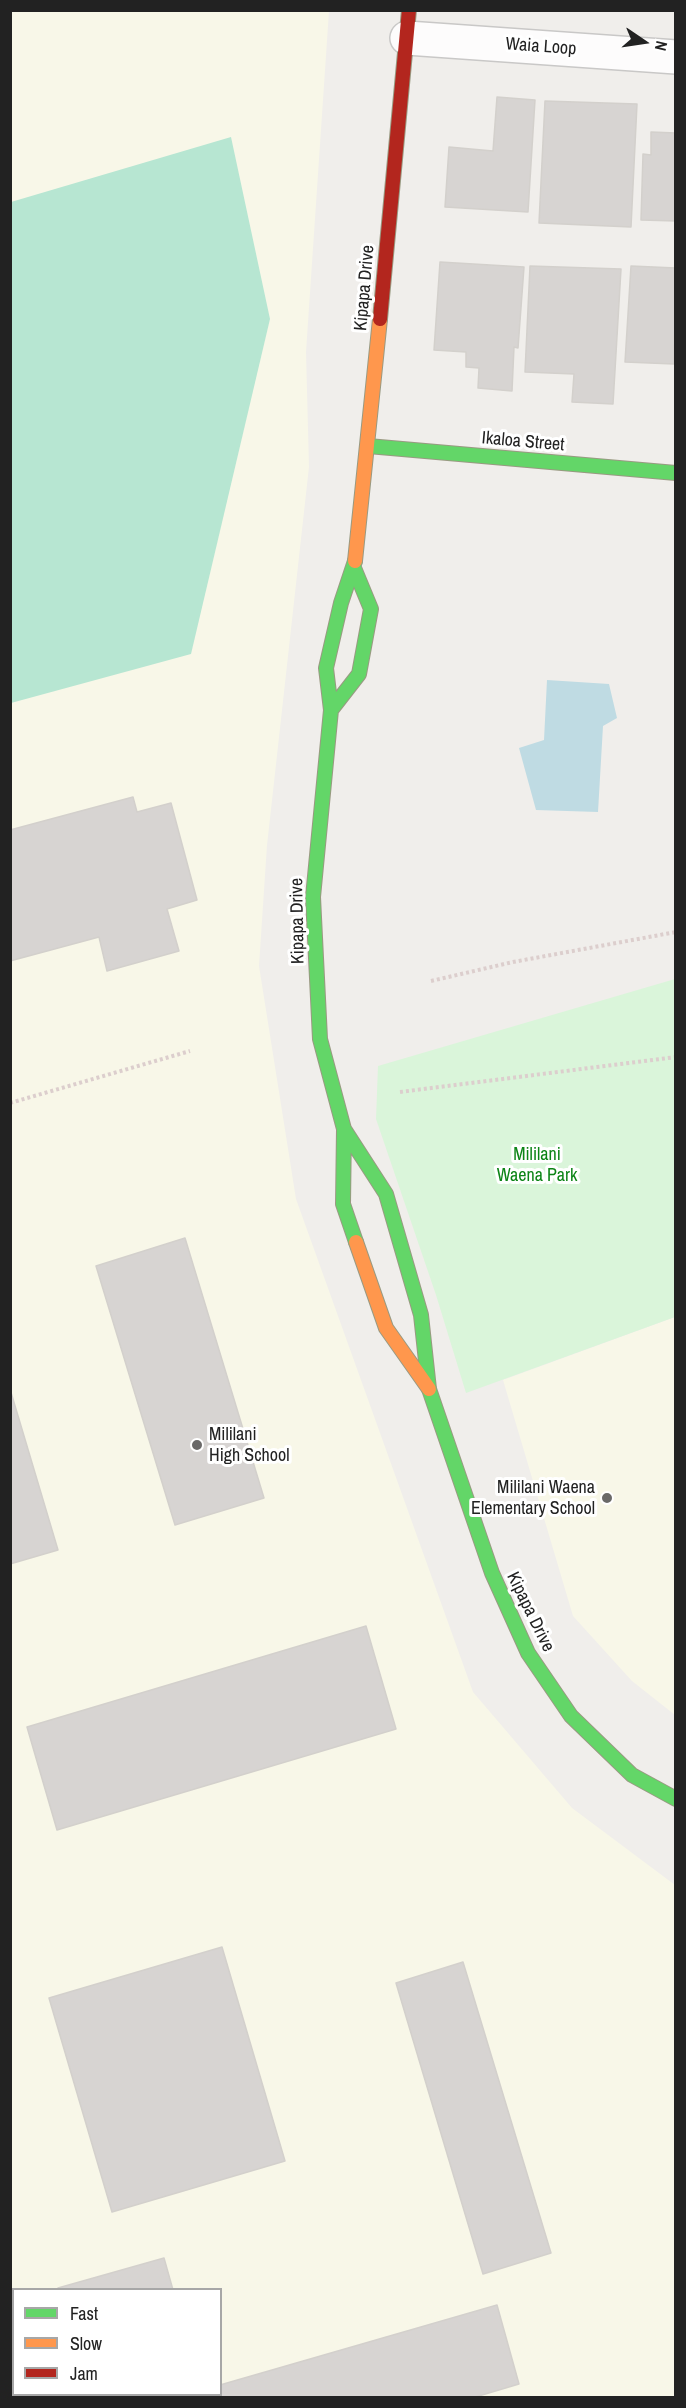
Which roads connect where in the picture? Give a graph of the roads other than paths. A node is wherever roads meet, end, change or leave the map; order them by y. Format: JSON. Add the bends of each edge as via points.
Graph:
{"nodes":[{"id":1,"x":408,"y":24,"type":"edge"},
{"id":2,"x":675,"y":57,"type":"edge"},
{"id":3,"x":368,"y":446,"type":"junction"},
{"id":4,"x":675,"y":473,"type":"edge"},
{"id":5,"x":354,"y":568,"type":"junction"},
{"id":6,"x":331,"y":710,"type":"junction"},
{"id":7,"x":344,"y":1129,"type":"junction"},
{"id":8,"x":429,"y":1389,"type":"junction"},
{"id":9,"x":675,"y":1799,"type":"edge"}],
"edges":[{"from":1,"to":2,"type":"street","name":"Waia Loop"},
{"from":1,"to":3,"type":"street","name":"Kipapa Drive"},
{"from":3,"to":4,"type":"street","name":"Ikaloa Street"},
{"from":3,"to":5,"type":"street","name":"Kipapa Drive"},
{"from":5,"to":6,"type":"street","name":"Kipapa Drive","via":[[341,603],[326,668]]},
{"from":5,"to":6,"type":"street","name":"Kipapa Drive","via":[[371,609],[359,674]]},
{"from":6,"to":7,"type":"street","name":"Kipapa Drive","via":[[313,897],[320,1039]]},
{"from":7,"to":8,"type":"street","name":"Kipapa Drive","via":[[386,1194],[421,1315]]},
{"from":7,"to":8,"type":"street","name":"Kipapa Drive","via":[[344,1204],[386,1328]]},
{"from":8,"to":9,"type":"street","name":"Kipapa Drive","via":[[492,1573],[528,1653],[571,1716],[632,1775]]}]}
